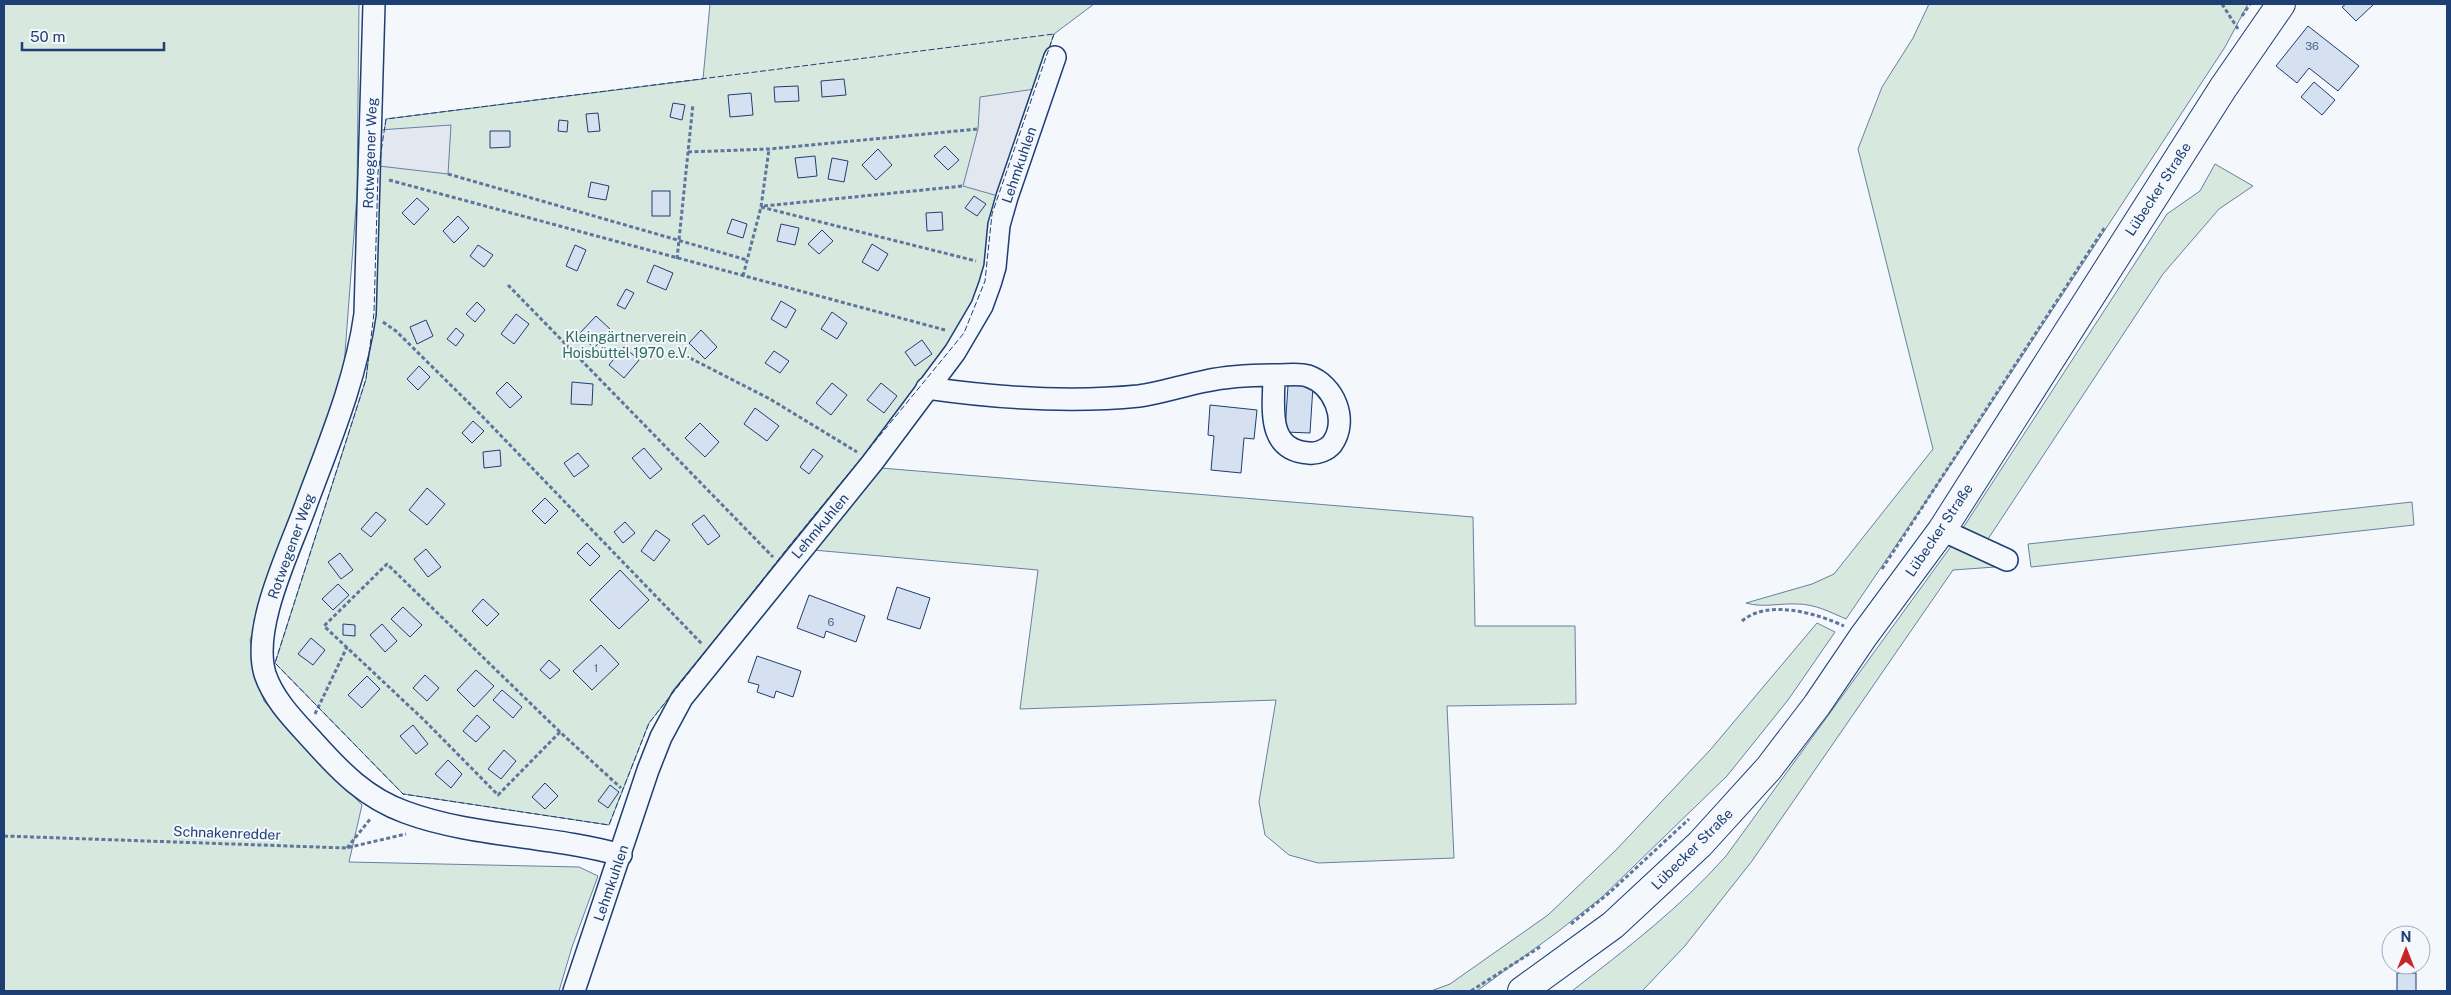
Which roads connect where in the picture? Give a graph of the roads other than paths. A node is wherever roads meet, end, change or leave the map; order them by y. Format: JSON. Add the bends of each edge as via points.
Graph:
{"nodes":[{"id":1,"x":374,"y":4,"type":"edge"},
{"id":2,"x":2281,"y":4,"type":"edge"},
{"id":3,"x":1055,"y":57,"type":"dead end"},
{"id":4,"x":1274,"y":375,"type":"dead end"},
{"id":5,"x":927,"y":388,"type":"junction"},
{"id":6,"x":1942,"y":530,"type":"junction"},
{"id":7,"x":2007,"y":560,"type":"dead end"},
{"id":8,"x":620,"y":855,"type":"junction"},
{"id":9,"x":574,"y":991,"type":"edge"},
{"id":10,"x":1522,"y":991,"type":"edge"}],
"edges":[{"from":1,"to":8,"type":"street","name":"Rotwegener Weg","via":[[374,148],[369,177],[365,314],[361,344],[264,624],[265,674],[279,702],[343,774],[382,803],[447,824],[572,843]]},
{"from":2,"to":6,"type":"main road","name":"Lübecker Straße","via":[[2244,35],[2062,339]]},
{"from":3,"to":5,"type":"street","name":"Lehmkuhlen","via":[[1007,197],[999,225],[994,267],[982,306]]},
{"from":4,"to":5,"type":"street","via":[[1208,380],[1142,395],[1070,400]]},
{"from":5,"to":8,"type":"street","name":"Lehmkuhlen","via":[[872,463],[784,568],[673,712]]},
{"from":6,"to":7,"type":"street"},
{"from":6,"to":10,"type":"main road","name":"Lübecker Straße","via":[[1850,629],[1817,704],[1769,768],[1700,844],[1613,925]]},
{"from":8,"to":9,"type":"street","name":"Lehmkuhlen"}]}
